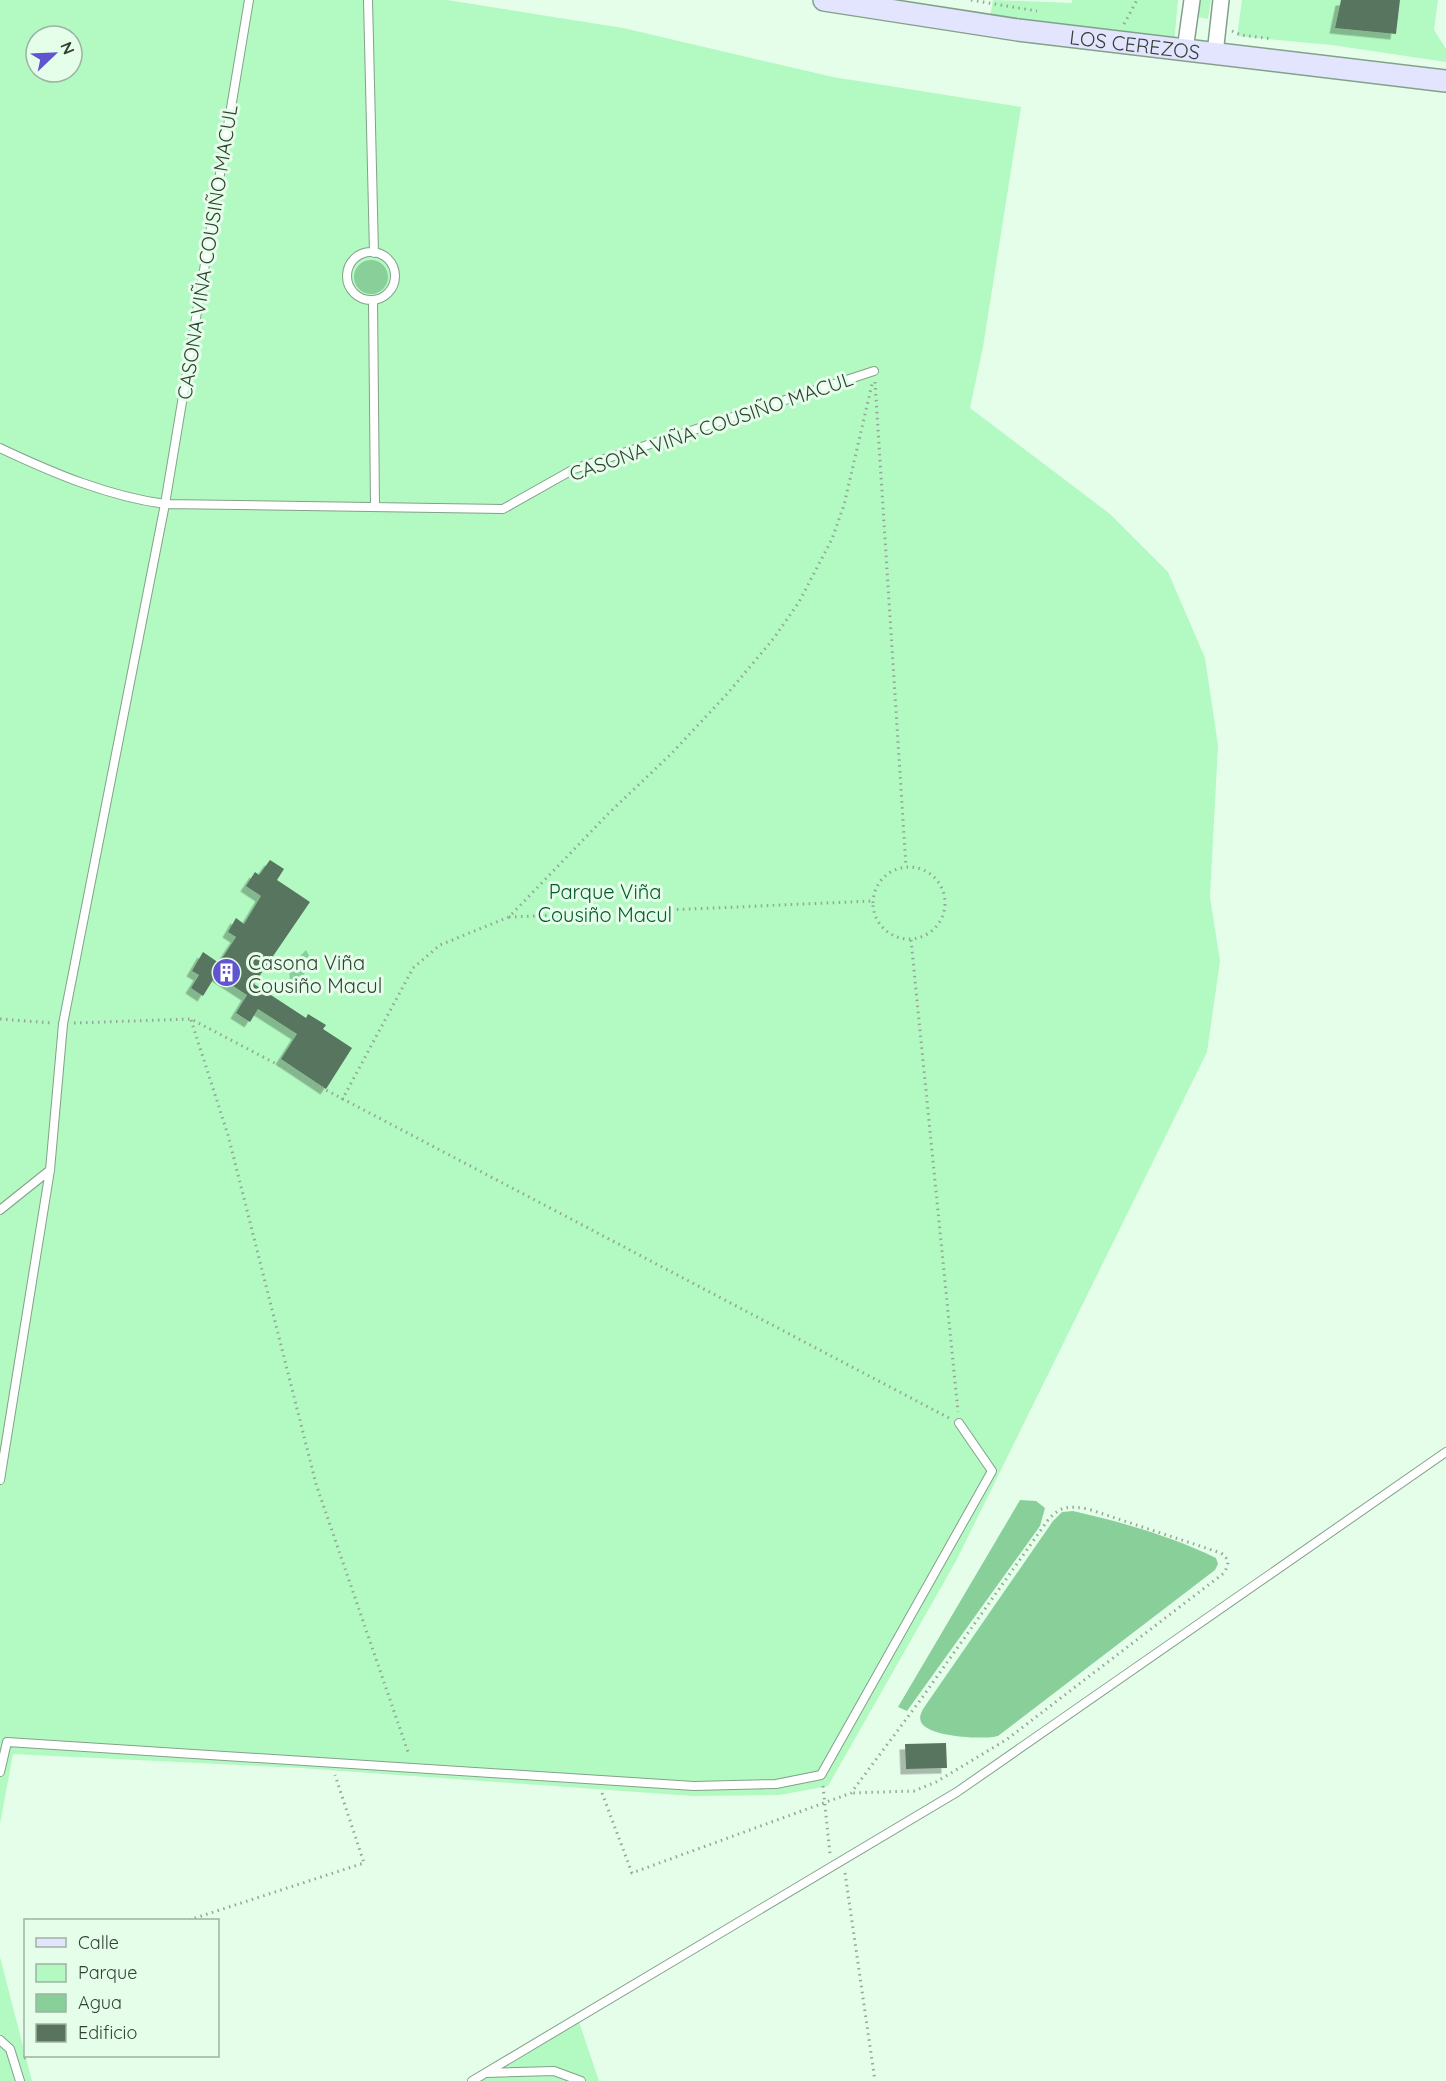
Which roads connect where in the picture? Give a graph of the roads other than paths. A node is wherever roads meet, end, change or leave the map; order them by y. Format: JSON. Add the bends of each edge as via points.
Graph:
{"nodes":[{"id":1,"x":249,"y":0,"type":"edge"},
{"id":2,"x":368,"y":0,"type":"edge"},
{"id":3,"x":824,"y":0,"type":"edge"},
{"id":4,"x":1192,"y":0,"type":"edge"},
{"id":5,"x":1221,"y":0,"type":"edge"},
{"id":6,"x":1185,"y":50,"type":"junction"},
{"id":7,"x":1215,"y":54,"type":"junction"},
{"id":8,"x":1446,"y":81,"type":"edge"},
{"id":9,"x":374,"y":253,"type":"junction"},
{"id":10,"x":373,"y":300,"type":"junction"},
{"id":11,"x":874,"y":371,"type":"road end"},
{"id":12,"x":0,"y":448,"type":"edge"},
{"id":13,"x":165,"y":504,"type":"junction"},
{"id":14,"x":375,"y":507,"type":"junction"},
{"id":15,"x":50,"y":1170,"type":"junction"},
{"id":16,"x":0,"y":1210,"type":"edge"},
{"id":17,"x":959,"y":1423,"type":"road end"},
{"id":18,"x":1446,"y":1452,"type":"edge"},
{"id":19,"x":0,"y":1480,"type":"edge"},
{"id":20,"x":0,"y":1772,"type":"edge"},
{"id":21,"x":0,"y":2040,"type":"edge"},
{"id":22,"x":484,"y":2073,"type":"junction"},
{"id":23,"x":20,"y":2081,"type":"edge"},
{"id":24,"x":472,"y":2081,"type":"edge"},
{"id":25,"x":581,"y":2081,"type":"edge"}],
"edges":[{"from":1,"to":13,"type":"lane","name":"CASONA VIÑA COUSIÑO MACUL"},
{"from":2,"to":9,"type":"lane"},
{"from":3,"to":6,"type":"street","name":"LOS CEREZOS","via":[[1018,30]]},
{"from":4,"to":6,"type":"street"},
{"from":5,"to":7,"type":"street"},
{"from":6,"to":7,"type":"street","name":"LOS CEREZOS"},
{"from":7,"to":8,"type":"street","name":"LOS CEREZOS"},
{"from":9,"to":10,"type":"lane","via":[[390,261],[395,276],[391,290]]},
{"from":9,"to":10,"type":"lane","via":[[355,259],[348,273],[356,294]]},
{"from":10,"to":14,"type":"lane"},
{"from":11,"to":14,"type":"lane","name":"CASONA VIÑA COUSIÑO MACUL","via":[[574,470],[502,509]]},
{"from":12,"to":13,"type":"lane","name":"CASONA VIÑA COUSIÑO MACUL","via":[[54,474],[135,500]]},
{"from":13,"to":14,"type":"lane","name":"CASONA VIÑA COUSIÑO MACUL"},
{"from":13,"to":15,"type":"lane","name":"CASONA VIÑA COUSIÑO MACUL","via":[[63,1024]]},
{"from":15,"to":16,"type":"lane"},
{"from":15,"to":19,"type":"lane","name":"CASONA VIÑA COUSIÑO MACUL"},
{"from":17,"to":20,"type":"lane","via":[[992,1471],[821,1775],[776,1784],[694,1786],[7,1742]]},
{"from":18,"to":22,"type":"lane","via":[[957,1792]]},
{"from":21,"to":23,"type":"lane","via":[[10,2049]]},
{"from":22,"to":24,"type":"lane"},
{"from":22,"to":25,"type":"lane","via":[[554,2071]]}]}
